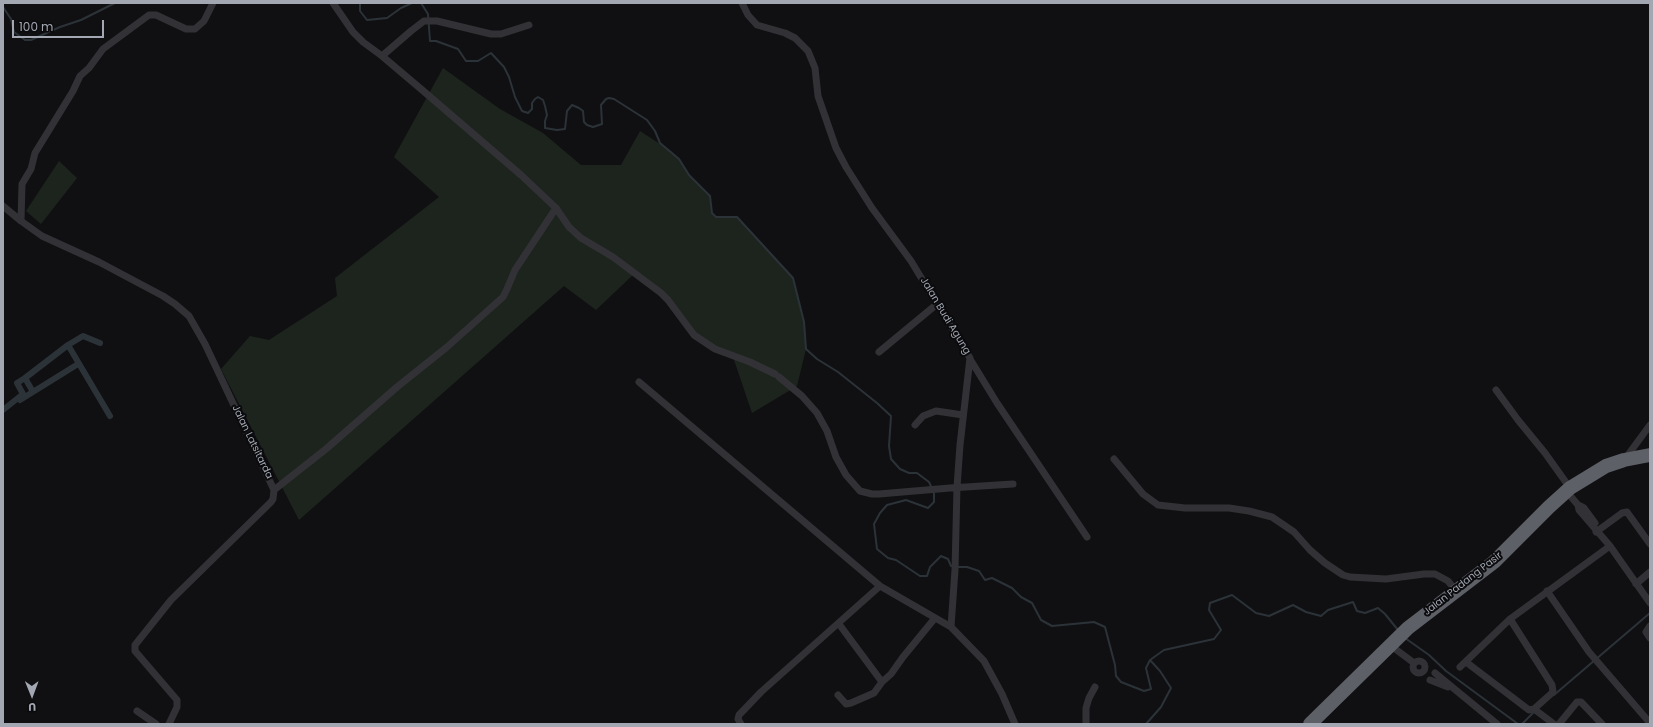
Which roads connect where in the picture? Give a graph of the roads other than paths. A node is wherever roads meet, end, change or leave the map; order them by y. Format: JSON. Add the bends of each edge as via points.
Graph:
{"nodes":[{"id":1,"x":214,"y":3,"type":"edge"},
{"id":2,"x":333,"y":3,"type":"edge"},
{"id":3,"x":742,"y":3,"type":"edge"},
{"id":4,"x":529,"y":25,"type":"dead end"},
{"id":5,"x":382,"y":56,"type":"junction"},
{"id":6,"x":3,"y":206,"type":"edge"},
{"id":7,"x":556,"y":208,"type":"junction"},
{"id":8,"x":21,"y":222,"type":"junction"},
{"id":9,"x":937,"y":304,"type":"junction"},
{"id":10,"x":879,"y":352,"type":"dead end"},
{"id":11,"x":970,"y":358,"type":"junction"},
{"id":12,"x":639,"y":382,"type":"dead end"},
{"id":13,"x":1496,"y":390,"type":"dead end"},
{"id":14,"x":963,"y":415,"type":"junction"},
{"id":15,"x":915,"y":425,"type":"dead end"},
{"id":16,"x":1650,"y":425,"type":"edge"},
{"id":17,"x":1650,"y":455,"type":"edge"},
{"id":18,"x":1114,"y":459,"type":"dead end"},
{"id":19,"x":1624,"y":460,"type":"junction"},
{"id":20,"x":1013,"y":484,"type":"dead end"},
{"id":21,"x":957,"y":487,"type":"junction"},
{"id":22,"x":274,"y":490,"type":"junction"},
{"id":23,"x":1568,"y":490,"type":"junction"},
{"id":24,"x":1599,"y":532,"type":"junction"},
{"id":25,"x":1088,"y":537,"type":"dead end"},
{"id":26,"x":1650,"y":544,"type":"edge"},
{"id":27,"x":1610,"y":546,"type":"junction"},
{"id":28,"x":1650,"y":572,"type":"edge"},
{"id":29,"x":1636,"y":584,"type":"junction"},
{"id":30,"x":880,"y":586,"type":"junction"},
{"id":31,"x":1456,"y":590,"type":"junction"},
{"id":32,"x":1547,"y":591,"type":"junction"},
{"id":33,"x":1650,"y":603,"type":"edge"},
{"id":34,"x":935,"y":618,"type":"junction"},
{"id":35,"x":1510,"y":620,"type":"junction"},
{"id":36,"x":839,"y":624,"type":"junction"},
{"id":37,"x":1650,"y":626,"type":"edge"},
{"id":38,"x":951,"y":627,"type":"junction"},
{"id":39,"x":1650,"y":638,"type":"edge"},
{"id":40,"x":1393,"y":642,"type":"junction"},
{"id":41,"x":1466,"y":662,"type":"junction"},
{"id":42,"x":1414,"y":663,"type":"junction"},
{"id":43,"x":1460,"y":667,"type":"dead end"},
{"id":44,"x":1430,"y":670,"type":"junction"},
{"id":45,"x":1425,"y":676,"type":"junction"},
{"id":46,"x":882,"y":682,"type":"junction"},
{"id":47,"x":1095,"y":687,"type":"dead end"},
{"id":48,"x":1456,"y":690,"type":"junction"},
{"id":49,"x":838,"y":695,"type":"dead end"},
{"id":50,"x":137,"y":711,"type":"dead end"},
{"id":51,"x":1536,"y":711,"type":"junction"},
{"id":52,"x":1650,"y":723,"type":"edge"},
{"id":53,"x":156,"y":724,"type":"edge"},
{"id":54,"x":169,"y":724,"type":"edge"},
{"id":55,"x":741,"y":724,"type":"edge"},
{"id":56,"x":1015,"y":724,"type":"edge"},
{"id":57,"x":1086,"y":724,"type":"edge"},
{"id":58,"x":1310,"y":724,"type":"edge"},
{"id":59,"x":1497,"y":724,"type":"edge"},
{"id":60,"x":1554,"y":724,"type":"edge"},
{"id":61,"x":1559,"y":724,"type":"edge"},
{"id":62,"x":1602,"y":724,"type":"edge"}],
"edges":[{"from":1,"to":8,"type":"street","via":[[204,21],[195,29],[186,29],[156,15],[149,15],[102,49],[80,76],[35,153],[21,186]]},
{"from":2,"to":5,"type":"street","via":[[353,32]]},
{"from":3,"to":9,"type":"street","name":"Jalan Budi Agung","via":[[757,25],[795,38],[808,51],[815,68],[818,96],[840,154],[859,189],[911,261]]},
{"from":4,"to":5,"type":"street","via":[[501,34],[491,34],[432,20],[411,31]]},
{"from":5,"to":7,"type":"street"},
{"from":6,"to":8,"type":"street","name":"Jalan Latsitarda"},
{"from":7,"to":21,"type":"street","via":[[580,238],[613,257],[668,300],[694,335],[707,345],[777,375],[802,396],[817,413],[827,431],[840,466],[858,489],[872,494]]},
{"from":7,"to":22,"type":"street","via":[[515,270],[503,296],[447,347]]},
{"from":8,"to":22,"type":"street","name":"Jalan Latsitarda","via":[[42,236],[99,262],[163,296],[189,316],[205,344]]},
{"from":9,"to":10,"type":"street"},
{"from":9,"to":11,"type":"street","name":"Jalan Budi Agung"},
{"from":11,"to":14,"type":"street","name":"Jalan Budi Agung"},
{"from":11,"to":25,"type":"street","via":[[997,403]]},
{"from":12,"to":30,"type":"street"},
{"from":13,"to":23,"type":"street","via":[[1545,453]]},
{"from":14,"to":15,"type":"street","via":[[936,411],[923,416]]},
{"from":14,"to":21,"type":"street","name":"Jalan Budi Agung"},
{"from":16,"to":19,"type":"street"},
{"from":17,"to":19,"type":"highway","name":"Jalan Padang Pasir"},
{"from":18,"to":31,"type":"street","via":[[1143,494],[1158,505],[1229,508],[1272,517],[1294,532],[1310,550],[1343,575],[1386,579],[1435,574]]},
{"from":19,"to":23,"type":"highway","name":"Jalan Padang Pasir","via":[[1606,466]]},
{"from":20,"to":21,"type":"street"},
{"from":21,"to":38,"type":"street","name":"Jalan Budi Agung"},
{"from":22,"to":54,"type":"street","name":"Jalan Latsitarda","via":[[271,502],[171,600],[136,645],[135,651],[177,700],[177,707]]},
{"from":23,"to":24,"type":"street","via":[[1579,510]]},
{"from":23,"to":31,"type":"highway","name":"Jalan Padang Pasir","via":[[1499,557]]},
{"from":24,"to":26,"type":"street","via":[[1622,513],[1627,512]]},
{"from":24,"to":27,"type":"street"},
{"from":27,"to":29,"type":"street"},
{"from":27,"to":32,"type":"street"},
{"from":28,"to":29,"type":"street"},
{"from":29,"to":33,"type":"street"},
{"from":30,"to":34,"type":"street"},
{"from":30,"to":36,"type":"street"},
{"from":31,"to":40,"type":"highway","name":"Jalan Padang Pasir"},
{"from":32,"to":35,"type":"street"},
{"from":32,"to":52,"type":"street","via":[[1599,664]]},
{"from":34,"to":38,"type":"street"},
{"from":34,"to":46,"type":"street","via":[[892,674]]},
{"from":35,"to":41,"type":"street"},
{"from":35,"to":51,"type":"street","via":[[1554,688]]},
{"from":36,"to":46,"type":"street"},
{"from":36,"to":55,"type":"street","via":[[761,692],[739,715]]},
{"from":37,"to":39,"type":"street","via":[[1646,632]]},
{"from":38,"to":56,"type":"street","via":[[984,661]]},
{"from":40,"to":42,"type":"street"},
{"from":40,"to":58,"type":"highway","name":"Jalan Padang Pasir"},
{"from":41,"to":43,"type":"street"},
{"from":41,"to":51,"type":"street","via":[[1528,709]]},
{"from":42,"to":44,"type":"street","via":[[1420,661]]},
{"from":42,"to":45,"type":"street","via":[[1413,670]]},
{"from":44,"to":45,"type":"street","via":[[1425,670]]},
{"from":44,"to":48,"type":"street"},
{"from":45,"to":48,"type":"street"},
{"from":46,"to":49,"type":"street","via":[[874,693],[852,704],[846,704]]},
{"from":47,"to":57,"type":"street","via":[[1086,708]]},
{"from":48,"to":59,"type":"street"},
{"from":50,"to":53,"type":"street"},
{"from":51,"to":60,"type":"street"},
{"from":61,"to":62,"type":"street","via":[[1577,702],[1583,702]]}]}
